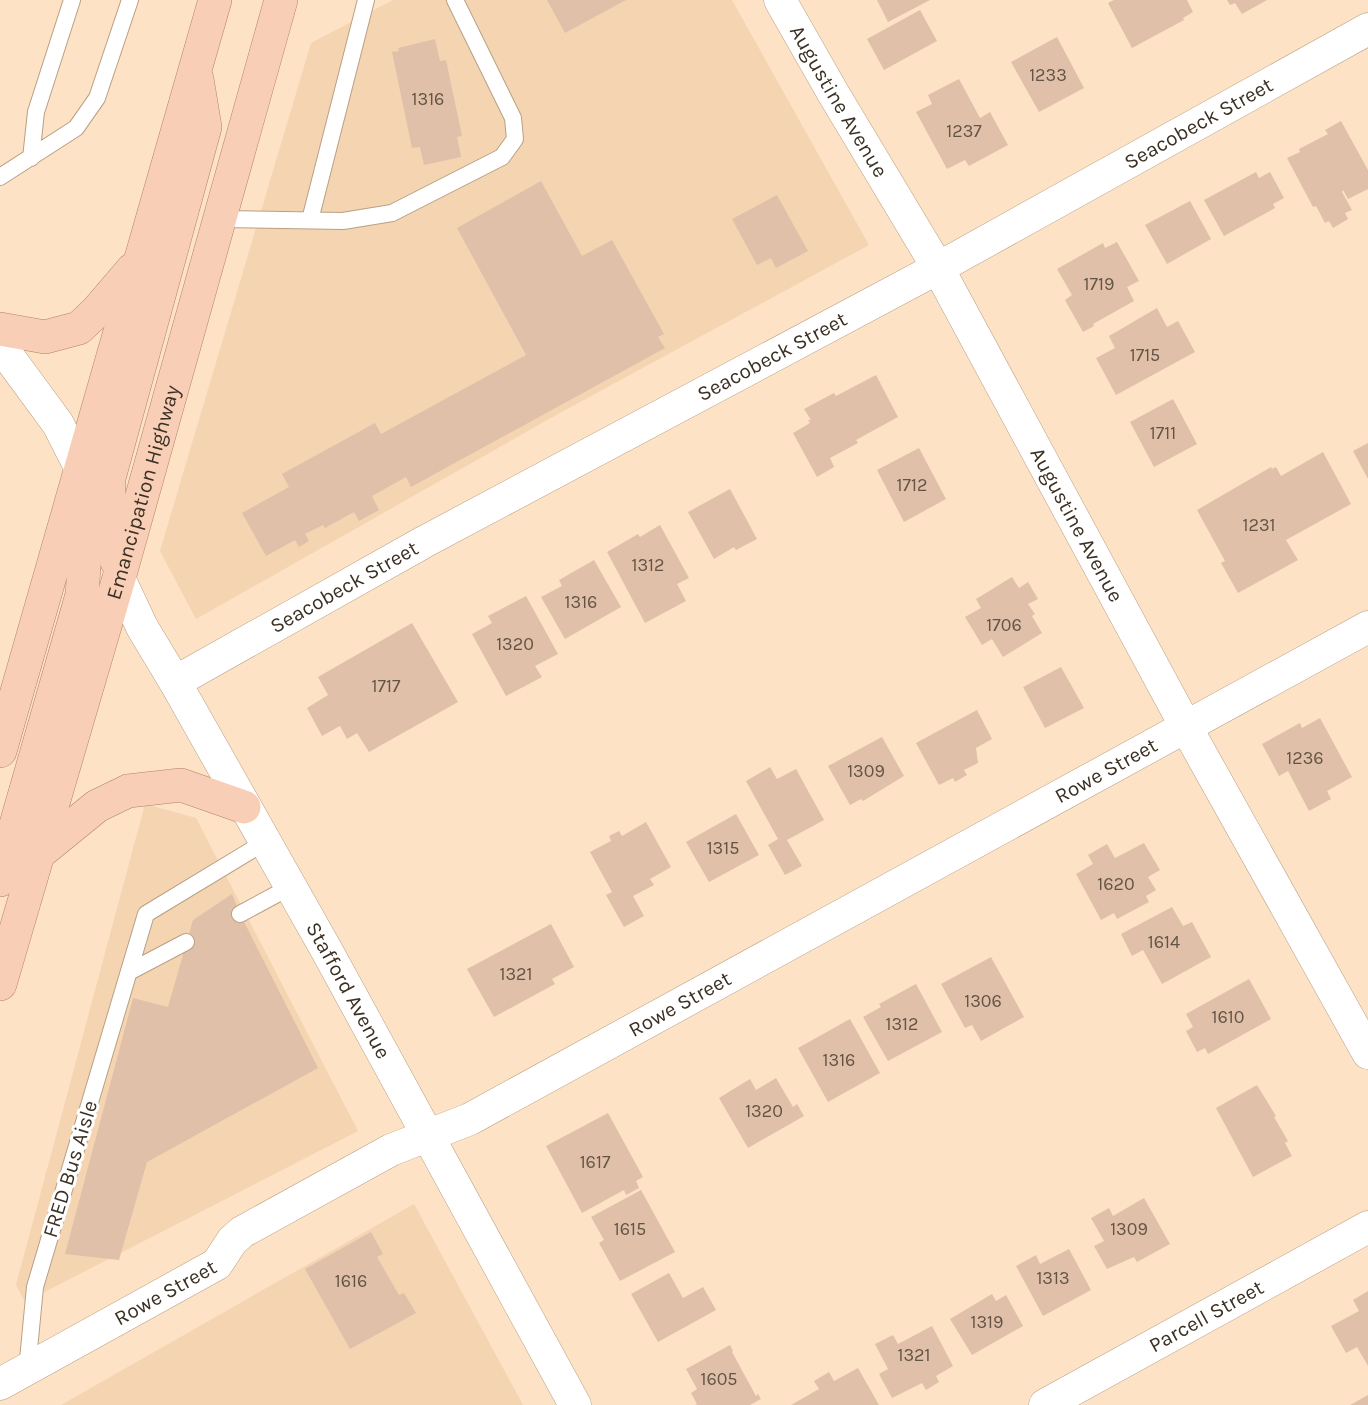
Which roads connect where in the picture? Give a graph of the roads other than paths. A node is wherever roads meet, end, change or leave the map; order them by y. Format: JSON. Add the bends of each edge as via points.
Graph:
{"nodes":[{"id":1,"x":72,"y":0,"type":"edge"},
{"id":2,"x":130,"y":0,"type":"edge"},
{"id":3,"x":215,"y":0,"type":"edge"},
{"id":4,"x":281,"y":0,"type":"edge"},
{"id":5,"x":366,"y":0,"type":"edge"},
{"id":6,"x":455,"y":0,"type":"edge"},
{"id":7,"x":780,"y":0,"type":"edge"},
{"id":8,"x":1368,"y":29,"type":"edge"},
{"id":9,"x":195,"y":68,"type":"junction"},
{"id":10,"x":31,"y":159,"type":"junction"},
{"id":11,"x":0,"y":177,"type":"edge"},
{"id":12,"x":220,"y":219,"type":"junction"},
{"id":13,"x":310,"y":220,"type":"junction"},
{"id":14,"x":140,"y":262,"type":"junction"},
{"id":15,"x":938,"y":268,"type":"junction"},
{"id":16,"x":0,"y":328,"type":"edge"},
{"id":17,"x":0,"y":345,"type":"edge"},
{"id":18,"x":81,"y":469,"type":"junction"},
{"id":19,"x":119,"y":578,"type":"junction"},
{"id":20,"x":1368,"y":627,"type":"edge"},
{"id":21,"x":175,"y":682,"type":"junction"},
{"id":22,"x":1186,"y":727,"type":"junction"},
{"id":23,"x":0,"y":751,"type":"edge"},
{"id":24,"x":244,"y":807,"type":"junction"},
{"id":25,"x":265,"y":842,"type":"junction"},
{"id":26,"x":38,"y":854,"type":"junction"},
{"id":27,"x":0,"y":880,"type":"edge"},
{"id":28,"x":290,"y":887,"type":"junction"},
{"id":29,"x":240,"y":914,"type":"dead end"},
{"id":30,"x":186,"y":942,"type":"dead end"},
{"id":31,"x":1,"y":966,"type":"edge"},
{"id":32,"x":129,"y":972,"type":"junction"},
{"id":33,"x":1368,"y":1053,"type":"edge"},
{"id":34,"x":428,"y":1134,"type":"junction"},
{"id":35,"x":1368,"y":1227,"type":"edge"},
{"id":36,"x":27,"y":1370,"type":"junction"},
{"id":37,"x":0,"y":1384,"type":"edge"},
{"id":38,"x":576,"y":1405,"type":"edge"},
{"id":39,"x":1045,"y":1405,"type":"edge"}],
"edges":[{"from":1,"to":10,"type":"lane","via":[[36,112]]},
{"from":2,"to":10,"type":"lane","via":[[97,98],[76,128]]},
{"from":3,"to":9,"type":"main road"},
{"from":4,"to":12,"type":"main road","name":"Emancipation Highway"},
{"from":5,"to":13,"type":"lane"},
{"from":6,"to":13,"type":"lane","via":[[513,117],[515,139],[502,157],[392,213]]},
{"from":7,"to":15,"type":"street","name":"Augustine Avenue"},
{"from":8,"to":15,"type":"street","name":"Seacobeck Street"},
{"from":9,"to":14,"type":"main road"},
{"from":9,"to":19,"type":"main road","via":[[205,127],[109,478]]},
{"from":10,"to":11,"type":"lane"},
{"from":12,"to":13,"type":"lane"},
{"from":12,"to":19,"type":"main road","name":"Emancipation Highway"},
{"from":14,"to":16,"type":"main road","via":[[79,328],[45,337]]},
{"from":14,"to":18,"type":"main road"},
{"from":15,"to":21,"type":"street","name":"Seacobeck Street","via":[[424,542]]},
{"from":15,"to":22,"type":"street","name":"Augustine Avenue"},
{"from":17,"to":18,"type":"street","via":[[58,423]]},
{"from":18,"to":23,"type":"main road"},
{"from":18,"to":27,"type":"main road","via":[[89,499],[82,595]]},
{"from":19,"to":21,"type":"street","name":"Stafford Avenue"},
{"from":19,"to":26,"type":"main road","name":"Emancipation Highway"},
{"from":20,"to":22,"type":"street","name":"Rowe Street"},
{"from":21,"to":24,"type":"street","name":"Stafford Avenue"},
{"from":22,"to":33,"type":"street","name":"Augustine Avenue"},
{"from":22,"to":34,"type":"street","name":"Rowe Street","via":[[470,1119]]},
{"from":24,"to":25,"type":"street","name":"Stafford Avenue"},
{"from":24,"to":26,"type":"main road","via":[[181,785],[128,791],[97,806]]},
{"from":25,"to":28,"type":"street","name":"Stafford Avenue"},
{"from":25,"to":32,"type":"lane","name":"FRED Bus Aisle","via":[[146,914]]},
{"from":26,"to":31,"type":"main road","name":"Emancipation Highway"},
{"from":28,"to":29,"type":"lane"},
{"from":28,"to":34,"type":"street","name":"Stafford Avenue"},
{"from":30,"to":32,"type":"lane"},
{"from":32,"to":36,"type":"lane","name":"FRED Bus Aisle","via":[[35,1287]]},
{"from":34,"to":36,"type":"street","name":"Rowe Street","via":[[391,1150],[243,1232],[217,1264]]},
{"from":34,"to":38,"type":"street","name":"Stafford Avenue"},
{"from":35,"to":39,"type":"street","name":"Parcell Street"},
{"from":36,"to":37,"type":"street","name":"Rowe Street"}]}
